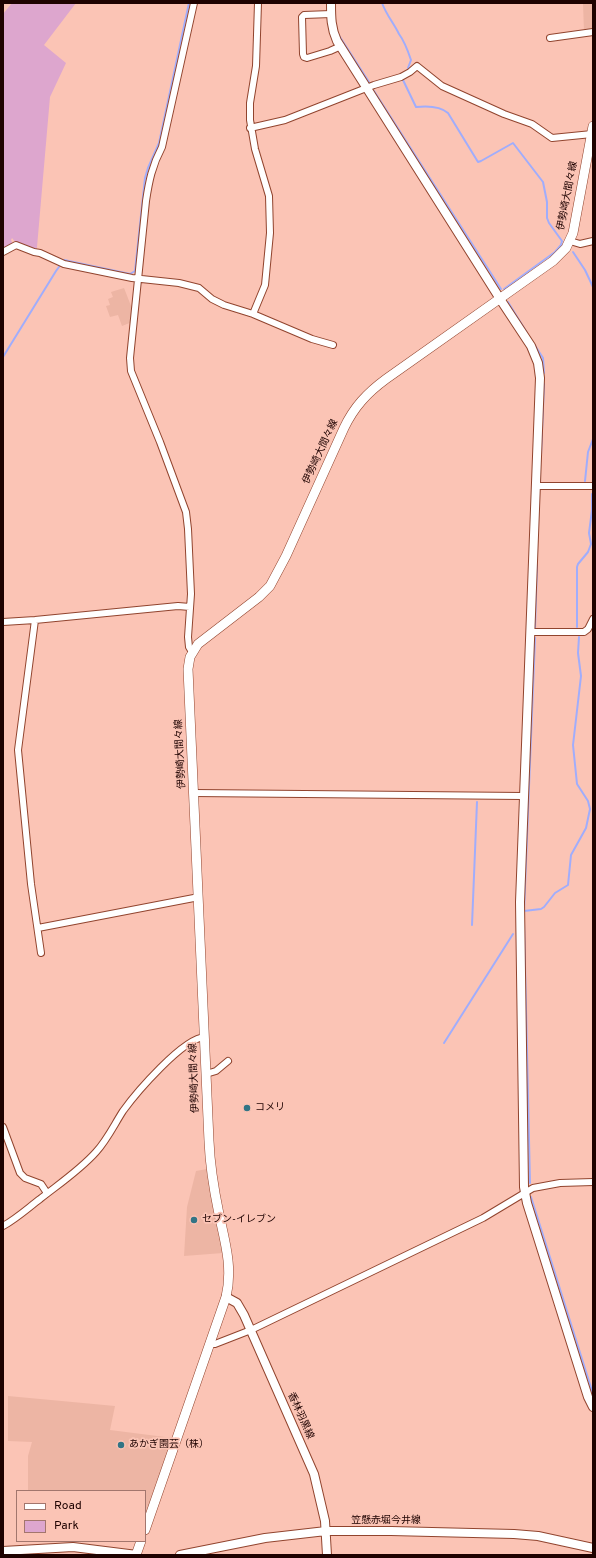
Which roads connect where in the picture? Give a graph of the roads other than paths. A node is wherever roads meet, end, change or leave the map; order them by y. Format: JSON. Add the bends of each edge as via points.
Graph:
{"nodes":[{"id":1,"x":194,"y":3,"type":"edge"},
{"id":2,"x":258,"y":3,"type":"edge"},
{"id":3,"x":331,"y":3,"type":"edge"},
{"id":4,"x":331,"y":14,"type":"junction"},
{"id":5,"x":593,"y":32,"type":"edge"},
{"id":6,"x":550,"y":38,"type":"dead end"},
{"id":7,"x":341,"y":46,"type":"junction"},
{"id":8,"x":367,"y":88,"type":"junction"},
{"id":9,"x":250,"y":128,"type":"junction"},
{"id":10,"x":592,"y":130,"type":"edge"},
{"id":11,"x":589,"y":168,"type":"edge"},
{"id":12,"x":570,"y":241,"type":"junction"},
{"id":13,"x":593,"y":241,"type":"edge"},
{"id":14,"x":3,"y":252,"type":"edge"},
{"id":15,"x":138,"y":279,"type":"junction"},
{"id":16,"x":500,"y":299,"type":"junction"},
{"id":17,"x":253,"y":314,"type":"junction"},
{"id":18,"x":333,"y":345,"type":"dead end"},
{"id":19,"x":535,"y":486,"type":"junction"},
{"id":20,"x":593,"y":486,"type":"edge"},
{"id":21,"x":190,"y":607,"type":"junction"},
{"id":22,"x":593,"y":619,"type":"edge"},
{"id":23,"x":35,"y":620,"type":"junction"},
{"id":24,"x":3,"y":622,"type":"edge"},
{"id":25,"x":530,"y":632,"type":"junction"},
{"id":26,"x":192,"y":652,"type":"junction"},
{"id":27,"x":194,"y":793,"type":"junction"},
{"id":28,"x":523,"y":796,"type":"junction"},
{"id":29,"x":199,"y":897,"type":"junction"},
{"id":30,"x":38,"y":928,"type":"junction"},
{"id":31,"x":41,"y":954,"type":"dead end"},
{"id":32,"x":205,"y":1036,"type":"junction"},
{"id":33,"x":228,"y":1061,"type":"dead end"},
{"id":34,"x":206,"y":1074,"type":"junction"},
{"id":35,"x":3,"y":1127,"type":"edge"},
{"id":36,"x":593,"y":1182,"type":"edge"},
{"id":37,"x":525,"y":1192,"type":"junction"},
{"id":38,"x":47,"y":1193,"type":"junction"},
{"id":39,"x":3,"y":1226,"type":"edge"},
{"id":40,"x":226,"y":1297,"type":"junction"},
{"id":41,"x":251,"y":1330,"type":"junction"},
{"id":42,"x":209,"y":1344,"type":"junction"},
{"id":43,"x":593,"y":1407,"type":"edge"},
{"id":44,"x":146,"y":1527,"type":"edge"},
{"id":45,"x":326,"y":1531,"type":"junction"},
{"id":46,"x":141,"y":1542,"type":"edge"},
{"id":47,"x":593,"y":1548,"type":"edge"},
{"id":48,"x":3,"y":1551,"type":"edge"},
{"id":49,"x":137,"y":1555,"type":"edge"},
{"id":50,"x":180,"y":1555,"type":"edge"},
{"id":51,"x":327,"y":1555,"type":"edge"}],
"edges":[{"from":1,"to":15,"type":"street","via":[[162,147],[150,176]]},
{"from":2,"to":9,"type":"street","via":[[256,66],[249,112]]},
{"from":3,"to":4,"type":"street"},
{"from":4,"to":7,"type":"street","via":[[333,33]]},
{"from":4,"to":7,"type":"street","via":[[302,17],[303,54],[307,58]]},
{"from":5,"to":6,"type":"street"},
{"from":7,"to":8,"type":"street"},
{"from":8,"to":9,"type":"street","via":[[285,120]]},
{"from":8,"to":10,"type":"street","via":[[401,76],[417,66],[442,86],[532,124],[552,138]]},
{"from":8,"to":16,"type":"street"},
{"from":9,"to":17,"type":"street","via":[[270,205],[265,285]]},
{"from":10,"to":11,"type":"main road","name":"伊勢崎大間々線"},
{"from":11,"to":12,"type":"main road","name":"伊勢崎大間々線"},
{"from":12,"to":13,"type":"street","via":[[580,244]]},
{"from":12,"to":16,"type":"main road","name":"伊勢崎大間々線","via":[[558,257]]},
{"from":14,"to":15,"type":"street","via":[[16,245],[40,252],[64,264]]},
{"from":15,"to":17,"type":"street","via":[[199,288],[224,305]]},
{"from":15,"to":21,"type":"street","via":[[130,365],[186,512]]},
{"from":16,"to":19,"type":"street","via":[[531,346],[538,363],[540,378]]},
{"from":16,"to":26,"type":"main road","name":"伊勢崎大間々線","via":[[386,379],[362,399],[344,428],[270,586],[259,598],[205,638]]},
{"from":17,"to":18,"type":"street"},
{"from":19,"to":20,"type":"street"},
{"from":19,"to":25,"type":"street"},
{"from":21,"to":23,"type":"street"},
{"from":21,"to":26,"type":"street","via":[[188,637]]},
{"from":22,"to":25,"type":"street","via":[[584,632]]},
{"from":23,"to":24,"type":"street"},
{"from":23,"to":30,"type":"street","via":[[18,750]]},
{"from":25,"to":28,"type":"street"},
{"from":26,"to":27,"type":"main road","name":"伊勢崎大間々線","via":[[188,669]]},
{"from":27,"to":28,"type":"street"},
{"from":27,"to":29,"type":"main road","name":"伊勢崎大間々線"},
{"from":28,"to":37,"type":"street","via":[[520,917]]},
{"from":29,"to":30,"type":"street"},
{"from":29,"to":32,"type":"main road","name":"伊勢崎大間々線"},
{"from":30,"to":31,"type":"street"},
{"from":32,"to":34,"type":"main road","name":"伊勢崎大間々線"},
{"from":32,"to":38,"type":"street","via":[[191,1042],[167,1062],[131,1100],[97,1151]]},
{"from":33,"to":34,"type":"street","via":[[216,1071]]},
{"from":34,"to":40,"type":"main road","name":"伊勢崎大間々線","via":[[210,1156],[229,1262]]},
{"from":35,"to":38,"type":"street","via":[[20,1173],[25,1178],[41,1184]]},
{"from":36,"to":37,"type":"street","via":[[548,1185]]},
{"from":37,"to":41,"type":"street","via":[[483,1218]]},
{"from":37,"to":43,"type":"street"},
{"from":38,"to":39,"type":"street"},
{"from":40,"to":41,"type":"street","name":"香林羽黒線","via":[[234,1300],[241,1308]]},
{"from":40,"to":42,"type":"main road","name":"伊勢崎大間々線"},
{"from":41,"to":42,"type":"street","via":[[214,1345]]},
{"from":41,"to":45,"type":"street","name":"香林羽黒線","via":[[314,1474]]},
{"from":42,"to":44,"type":"main road","name":"伊勢崎大間々線"},
{"from":45,"to":47,"type":"street","name":"笠懸赤堀今井線","via":[[514,1534],[538,1536]]},
{"from":45,"to":50,"type":"street","name":"笠懸赤堀今井線","via":[[265,1538]]},
{"from":45,"to":51,"type":"street","name":"香林羽黒線"},
{"from":46,"to":49,"type":"main road"},
{"from":48,"to":49,"type":"street","via":[[73,1547]]}]}
